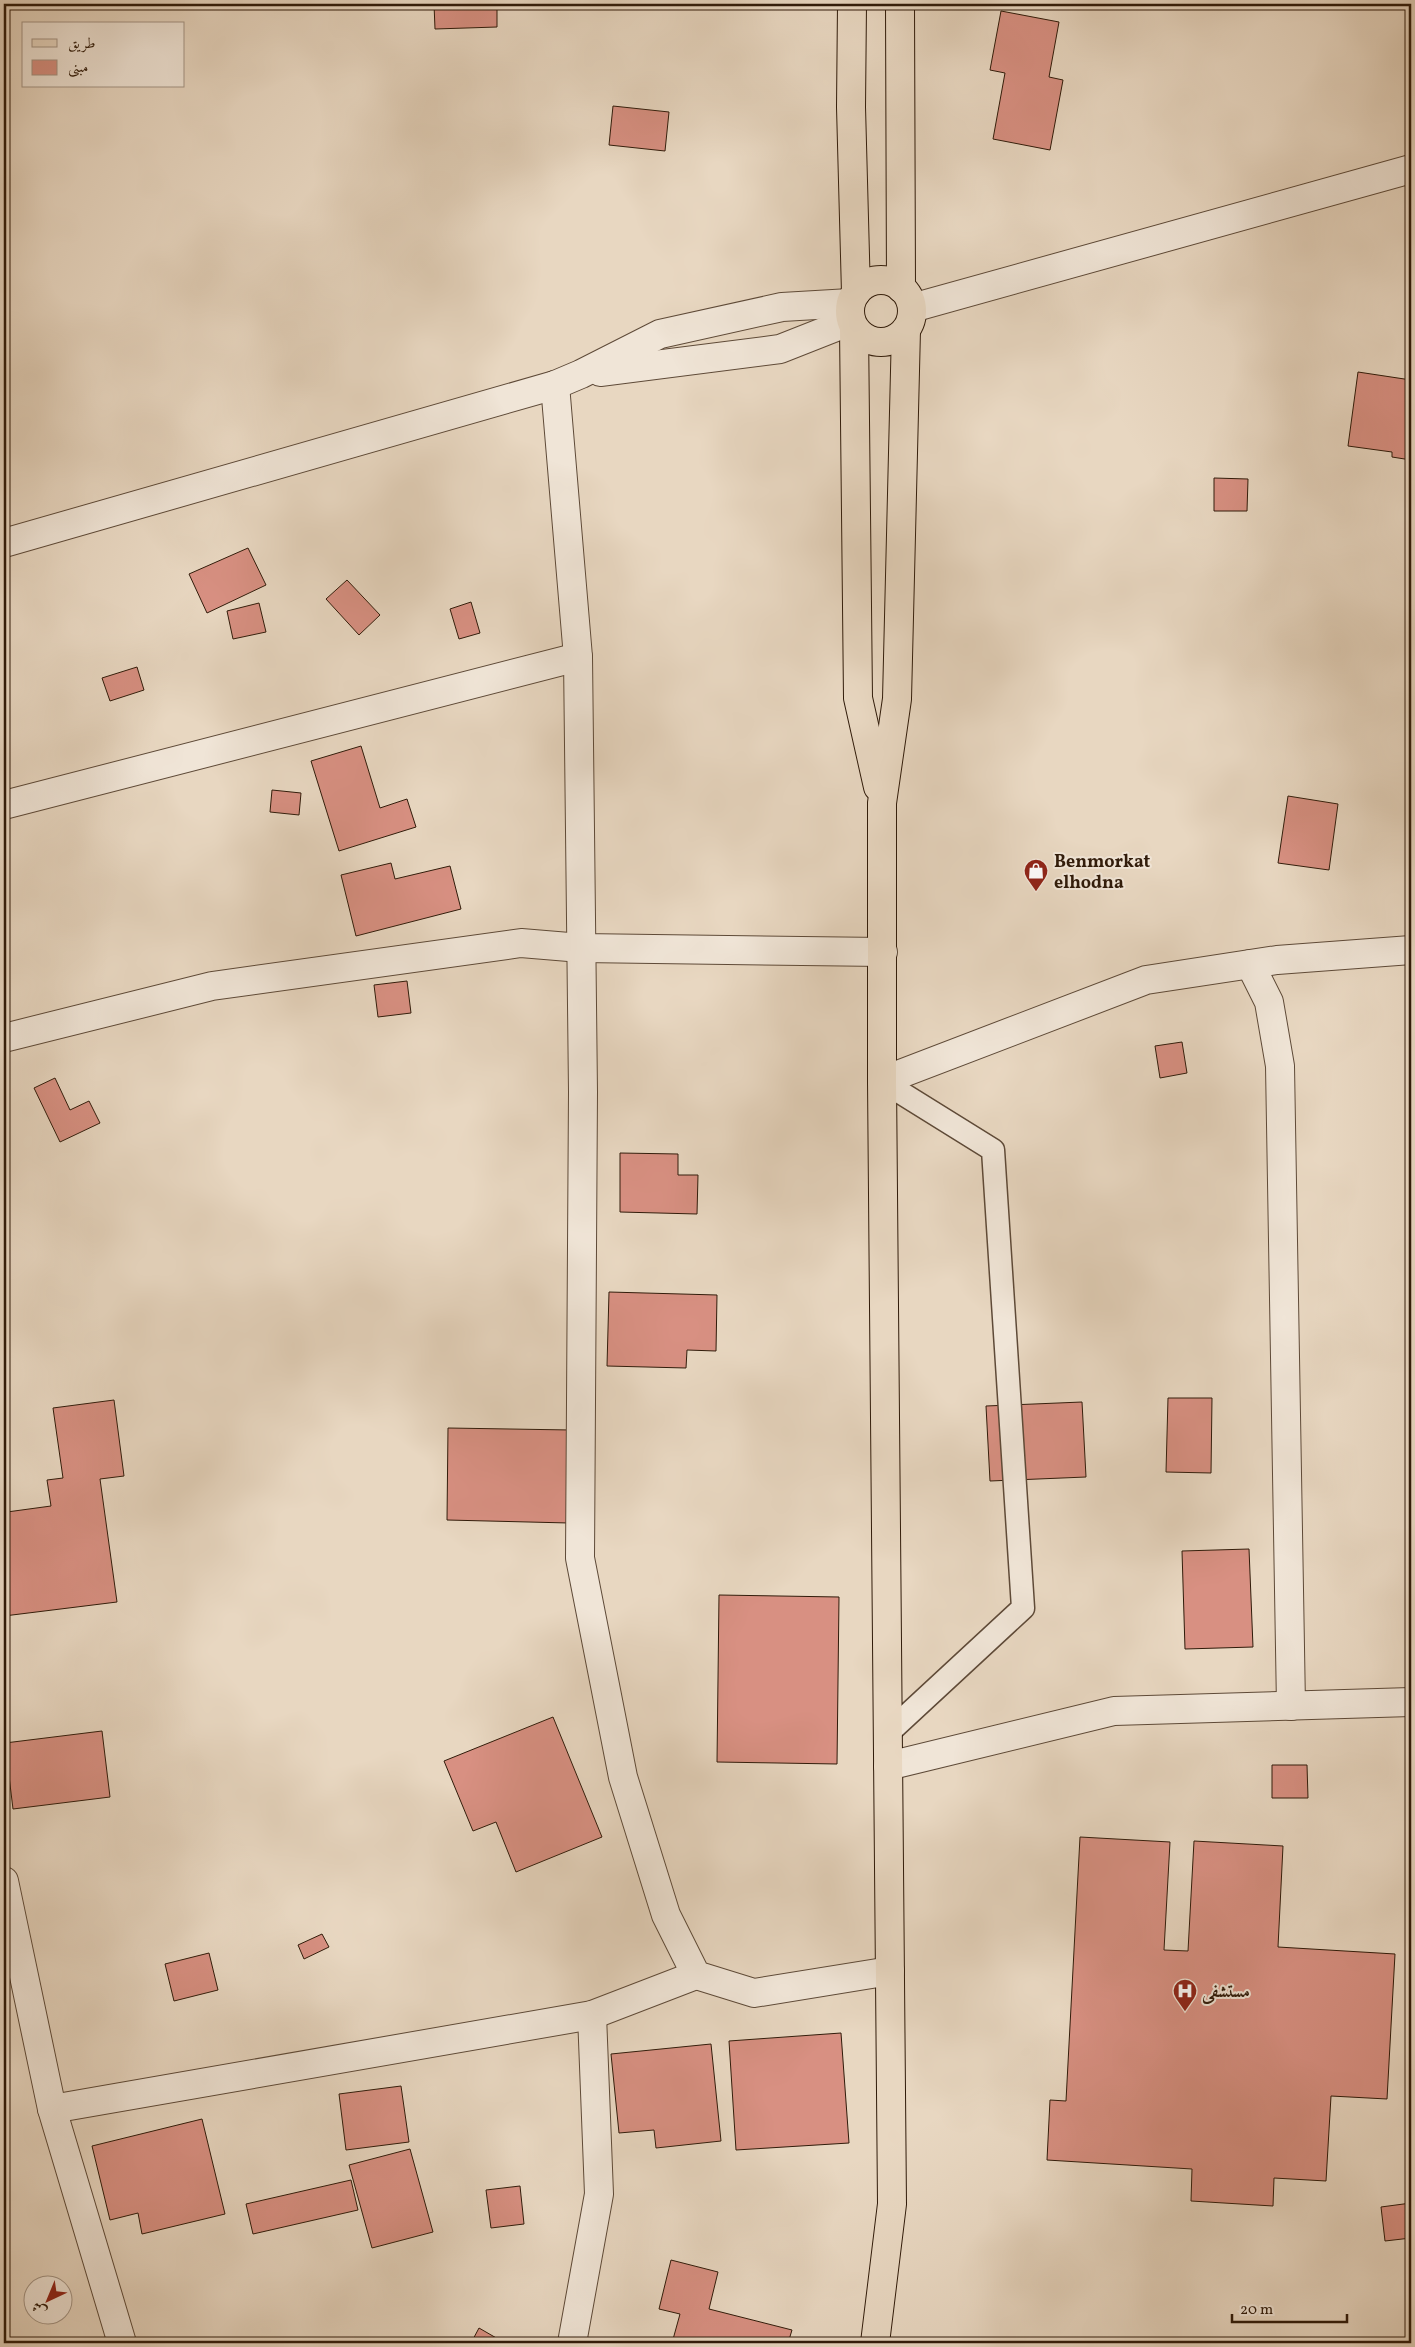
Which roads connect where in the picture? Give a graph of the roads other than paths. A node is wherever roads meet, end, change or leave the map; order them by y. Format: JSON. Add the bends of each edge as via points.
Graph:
{"nodes":[{"id":1,"x":852,"y":4,"type":"edge"},
{"id":2,"x":900,"y":4,"type":"edge"},
{"id":3,"x":1411,"y":170,"type":"edge"},
{"id":4,"x":906,"y":308,"type":"junction"},
{"id":5,"x":853,"y":311,"type":"junction"},
{"id":6,"x":581,"y":374,"type":"junction"},
{"id":7,"x":555,"y":385,"type":"junction"},
{"id":8,"x":4,"y":543,"type":"edge"},
{"id":9,"x":578,"y":657,"type":"junction"},
{"id":10,"x":882,"y":803,"type":"junction"},
{"id":11,"x":4,"y":805,"type":"edge"},
{"id":12,"x":581,"y":948,"type":"junction"},
{"id":13,"x":1411,"y":950,"type":"edge"},
{"id":14,"x":883,"y":952,"type":"junction"},
{"id":15,"x":1250,"y":964,"type":"junction"},
{"id":16,"x":4,"y":1038,"type":"edge"},
{"id":17,"x":882,"y":1081,"type":"junction"},
{"id":18,"x":1411,"y":1702,"type":"edge"},
{"id":19,"x":1292,"y":1706,"type":"junction"},
{"id":20,"x":888,"y":1733,"type":"junction"},
{"id":21,"x":888,"y":1766,"type":"junction"},
{"id":22,"x":4,"y":1881,"type":"edge"},
{"id":23,"x":890,"y":1971,"type":"junction"},
{"id":24,"x":696,"y":1975,"type":"junction"},
{"id":25,"x":592,"y":2015,"type":"junction"},
{"id":26,"x":52,"y":2109,"type":"junction"},
{"id":27,"x":122,"y":2343,"type":"edge"},
{"id":28,"x":572,"y":2343,"type":"edge"},
{"id":29,"x":874,"y":2343,"type":"edge"}],
"edges":[{"from":1,"to":5,"type":"main road"},
{"from":2,"to":4,"type":"main road"},
{"from":3,"to":4,"type":"street"},
{"from":4,"to":5,"type":"main road","via":[[890,281],[877,280],[865,284]]},
{"from":4,"to":5,"type":"main road","via":[[894,340],[880,342],[865,339]]},
{"from":4,"to":10,"type":"main road","via":[[897,699]]},
{"from":5,"to":6,"type":"street","via":[[780,349]]},
{"from":5,"to":6,"type":"street","via":[[782,307],[660,334]]},
{"from":5,"to":10,"type":"main road","via":[[858,698]]},
{"from":6,"to":7,"type":"street"},
{"from":7,"to":8,"type":"street"},
{"from":7,"to":9,"type":"street"},
{"from":9,"to":11,"type":"street"},
{"from":9,"to":12,"type":"street"},
{"from":10,"to":14,"type":"main road"},
{"from":12,"to":14,"type":"street"},
{"from":12,"to":16,"type":"street","via":[[521,943],[212,986]]},
{"from":12,"to":24,"type":"street","via":[[580,1558],[623,1777],[666,1915]]},
{"from":13,"to":15,"type":"street"},
{"from":14,"to":17,"type":"main road"},
{"from":15,"to":17,"type":"street","via":[[1146,980]]},
{"from":15,"to":19,"type":"street","via":[[1269,1002],[1280,1066]]},
{"from":17,"to":20,"type":"main road"},
{"from":17,"to":20,"type":"lane","via":[[993,1150],[1023,1608]]},
{"from":18,"to":19,"type":"street"},
{"from":19,"to":21,"type":"street","via":[[1114,1711]]},
{"from":20,"to":21,"type":"main road"},
{"from":21,"to":23,"type":"main road"},
{"from":22,"to":26,"type":"street"},
{"from":23,"to":24,"type":"street","via":[[754,1994]]},
{"from":23,"to":29,"type":"main road","via":[[892,2204]]},
{"from":24,"to":25,"type":"street"},
{"from":25,"to":26,"type":"street"},
{"from":25,"to":28,"type":"street","via":[[599,2194]]},
{"from":26,"to":27,"type":"street"}]}
